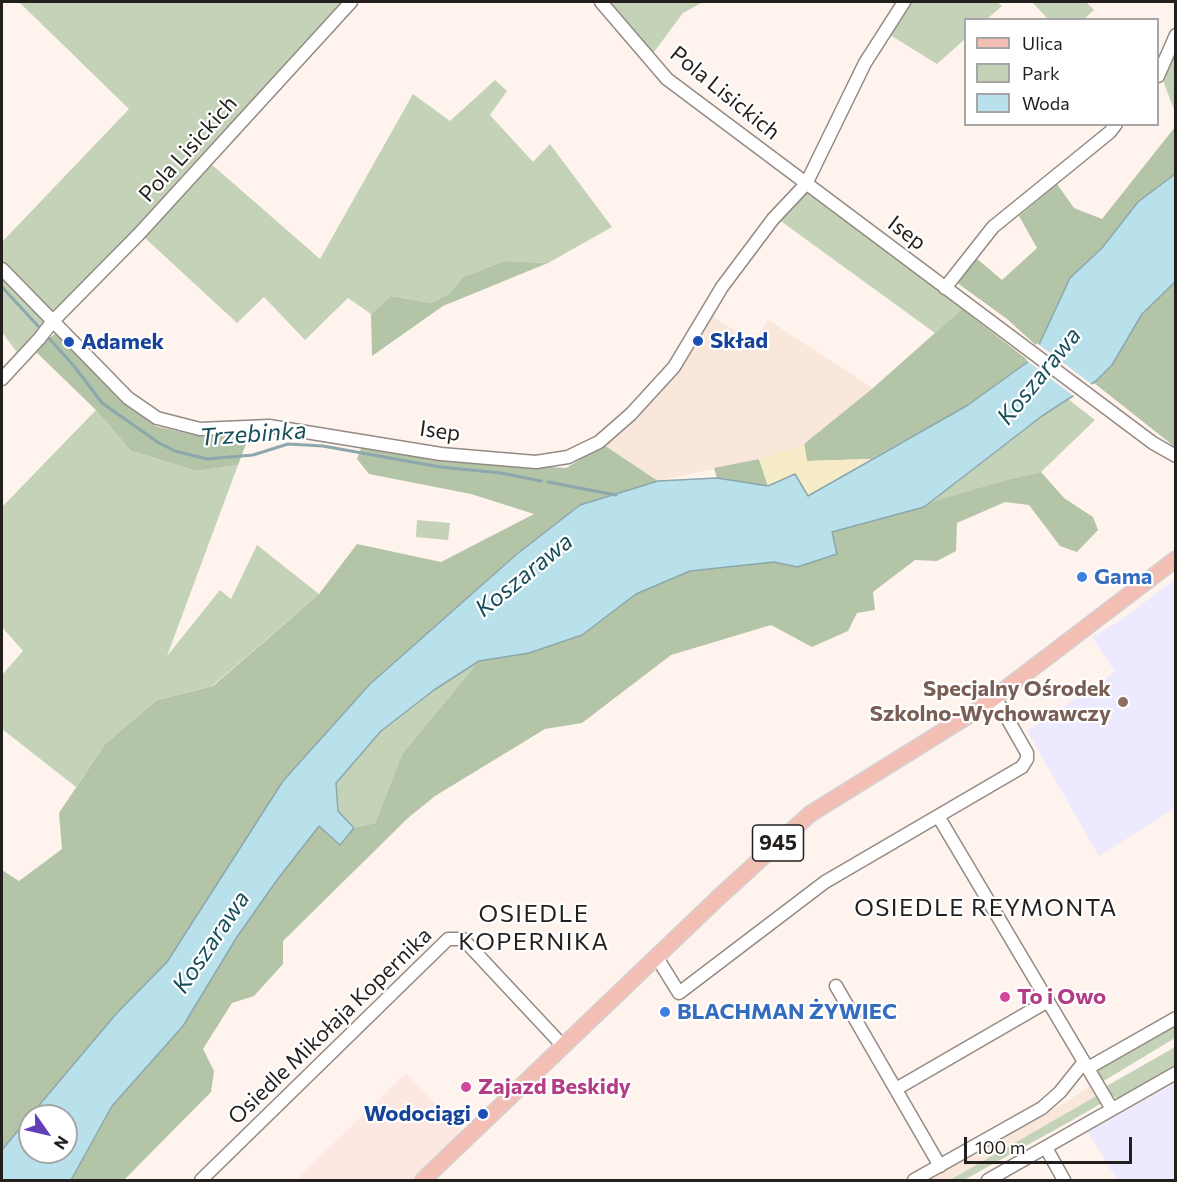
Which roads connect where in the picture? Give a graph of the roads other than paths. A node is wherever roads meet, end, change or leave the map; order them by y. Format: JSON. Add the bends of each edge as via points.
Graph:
{"nodes":[{"id":1,"x":351,"y":2,"type":"edge"},
{"id":2,"x":601,"y":2,"type":"edge"},
{"id":3,"x":904,"y":2,"type":"edge"},
{"id":4,"x":1176,"y":35,"type":"edge"},
{"id":5,"x":1159,"y":74,"type":"edge"},
{"id":6,"x":1114,"y":126,"type":"edge"},
{"id":7,"x":806,"y":184,"type":"junction"},
{"id":8,"x":2,"y":269,"type":"edge"},
{"id":9,"x":945,"y":288,"type":"junction"},
{"id":10,"x":53,"y":321,"type":"junction"},
{"id":11,"x":2,"y":379,"type":"edge"},
{"id":12,"x":1176,"y":456,"type":"edge"},
{"id":13,"x":1176,"y":559,"type":"edge"},
{"id":14,"x":995,"y":697,"type":"junction"},
{"id":15,"x":938,"y":816,"type":"junction"},
{"id":16,"x":656,"y":957,"type":"junction"},
{"id":17,"x":836,"y":986,"type":"dead end"},
{"id":18,"x":1048,"y":1000,"type":"junction"},
{"id":19,"x":1176,"y":1018,"type":"edge"},
{"id":20,"x":563,"y":1046,"type":"junction"},
{"id":21,"x":1086,"y":1065,"type":"junction"},
{"id":22,"x":1176,"y":1073,"type":"edge"},
{"id":23,"x":896,"y":1089,"type":"junction"},
{"id":24,"x":1112,"y":1109,"type":"junction"},
{"id":25,"x":1046,"y":1148,"type":"junction"},
{"id":26,"x":940,"y":1166,"type":"junction"},
{"id":27,"x":201,"y":1180,"type":"edge"},
{"id":28,"x":423,"y":1180,"type":"edge"},
{"id":29,"x":914,"y":1180,"type":"edge"},
{"id":30,"x":988,"y":1180,"type":"edge"},
{"id":31,"x":1064,"y":1180,"type":"edge"}],
"edges":[{"from":1,"to":10,"type":"street","name":"Pola Lisickich","via":[[139,234]]},
{"from":2,"to":7,"type":"street","name":"Pola Lisickich","via":[[667,79]]},
{"from":3,"to":7,"type":"street","name":"Isep","via":[[865,63]]},
{"from":4,"to":5,"type":"street"},
{"from":6,"to":9,"type":"street","via":[[993,227]]},
{"from":7,"to":9,"type":"street","name":"Isep"},
{"from":7,"to":10,"type":"street","name":"Isep","via":[[773,219],[729,278],[674,367],[599,442],[568,457],[536,462],[441,454],[269,426],[200,429],[157,418],[128,398]]},
{"from":8,"to":10,"type":"street","name":"Isep"},
{"from":9,"to":12,"type":"street","name":"Isep"},
{"from":10,"to":11,"type":"street","name":"Pola Lisickich"},
{"from":13,"to":14,"type":"main road","number":"945"},
{"from":14,"to":15,"type":"street","via":[[1027,759],[1022,766]]},
{"from":14,"to":16,"type":"main road","number":"945","via":[[810,814]]},
{"from":15,"to":16,"type":"street","via":[[825,882],[679,993]]},
{"from":15,"to":18,"type":"street"},
{"from":16,"to":20,"type":"main road","number":"945"},
{"from":17,"to":23,"type":"street"},
{"from":18,"to":21,"type":"street"},
{"from":18,"to":23,"type":"street"},
{"from":19,"to":21,"type":"street"},
{"from":20,"to":27,"type":"street","name":"Osiedle Mikołaja Kopernika","via":[[463,939],[448,939]]},
{"from":20,"to":28,"type":"main road","number":"945"},
{"from":21,"to":24,"type":"street"},
{"from":21,"to":26,"type":"street","via":[[1042,1108]]},
{"from":22,"to":24,"type":"street"},
{"from":23,"to":26,"type":"street"},
{"from":24,"to":25,"type":"street"},
{"from":25,"to":30,"type":"street"},
{"from":25,"to":31,"type":"street"},
{"from":26,"to":29,"type":"street"}]}
